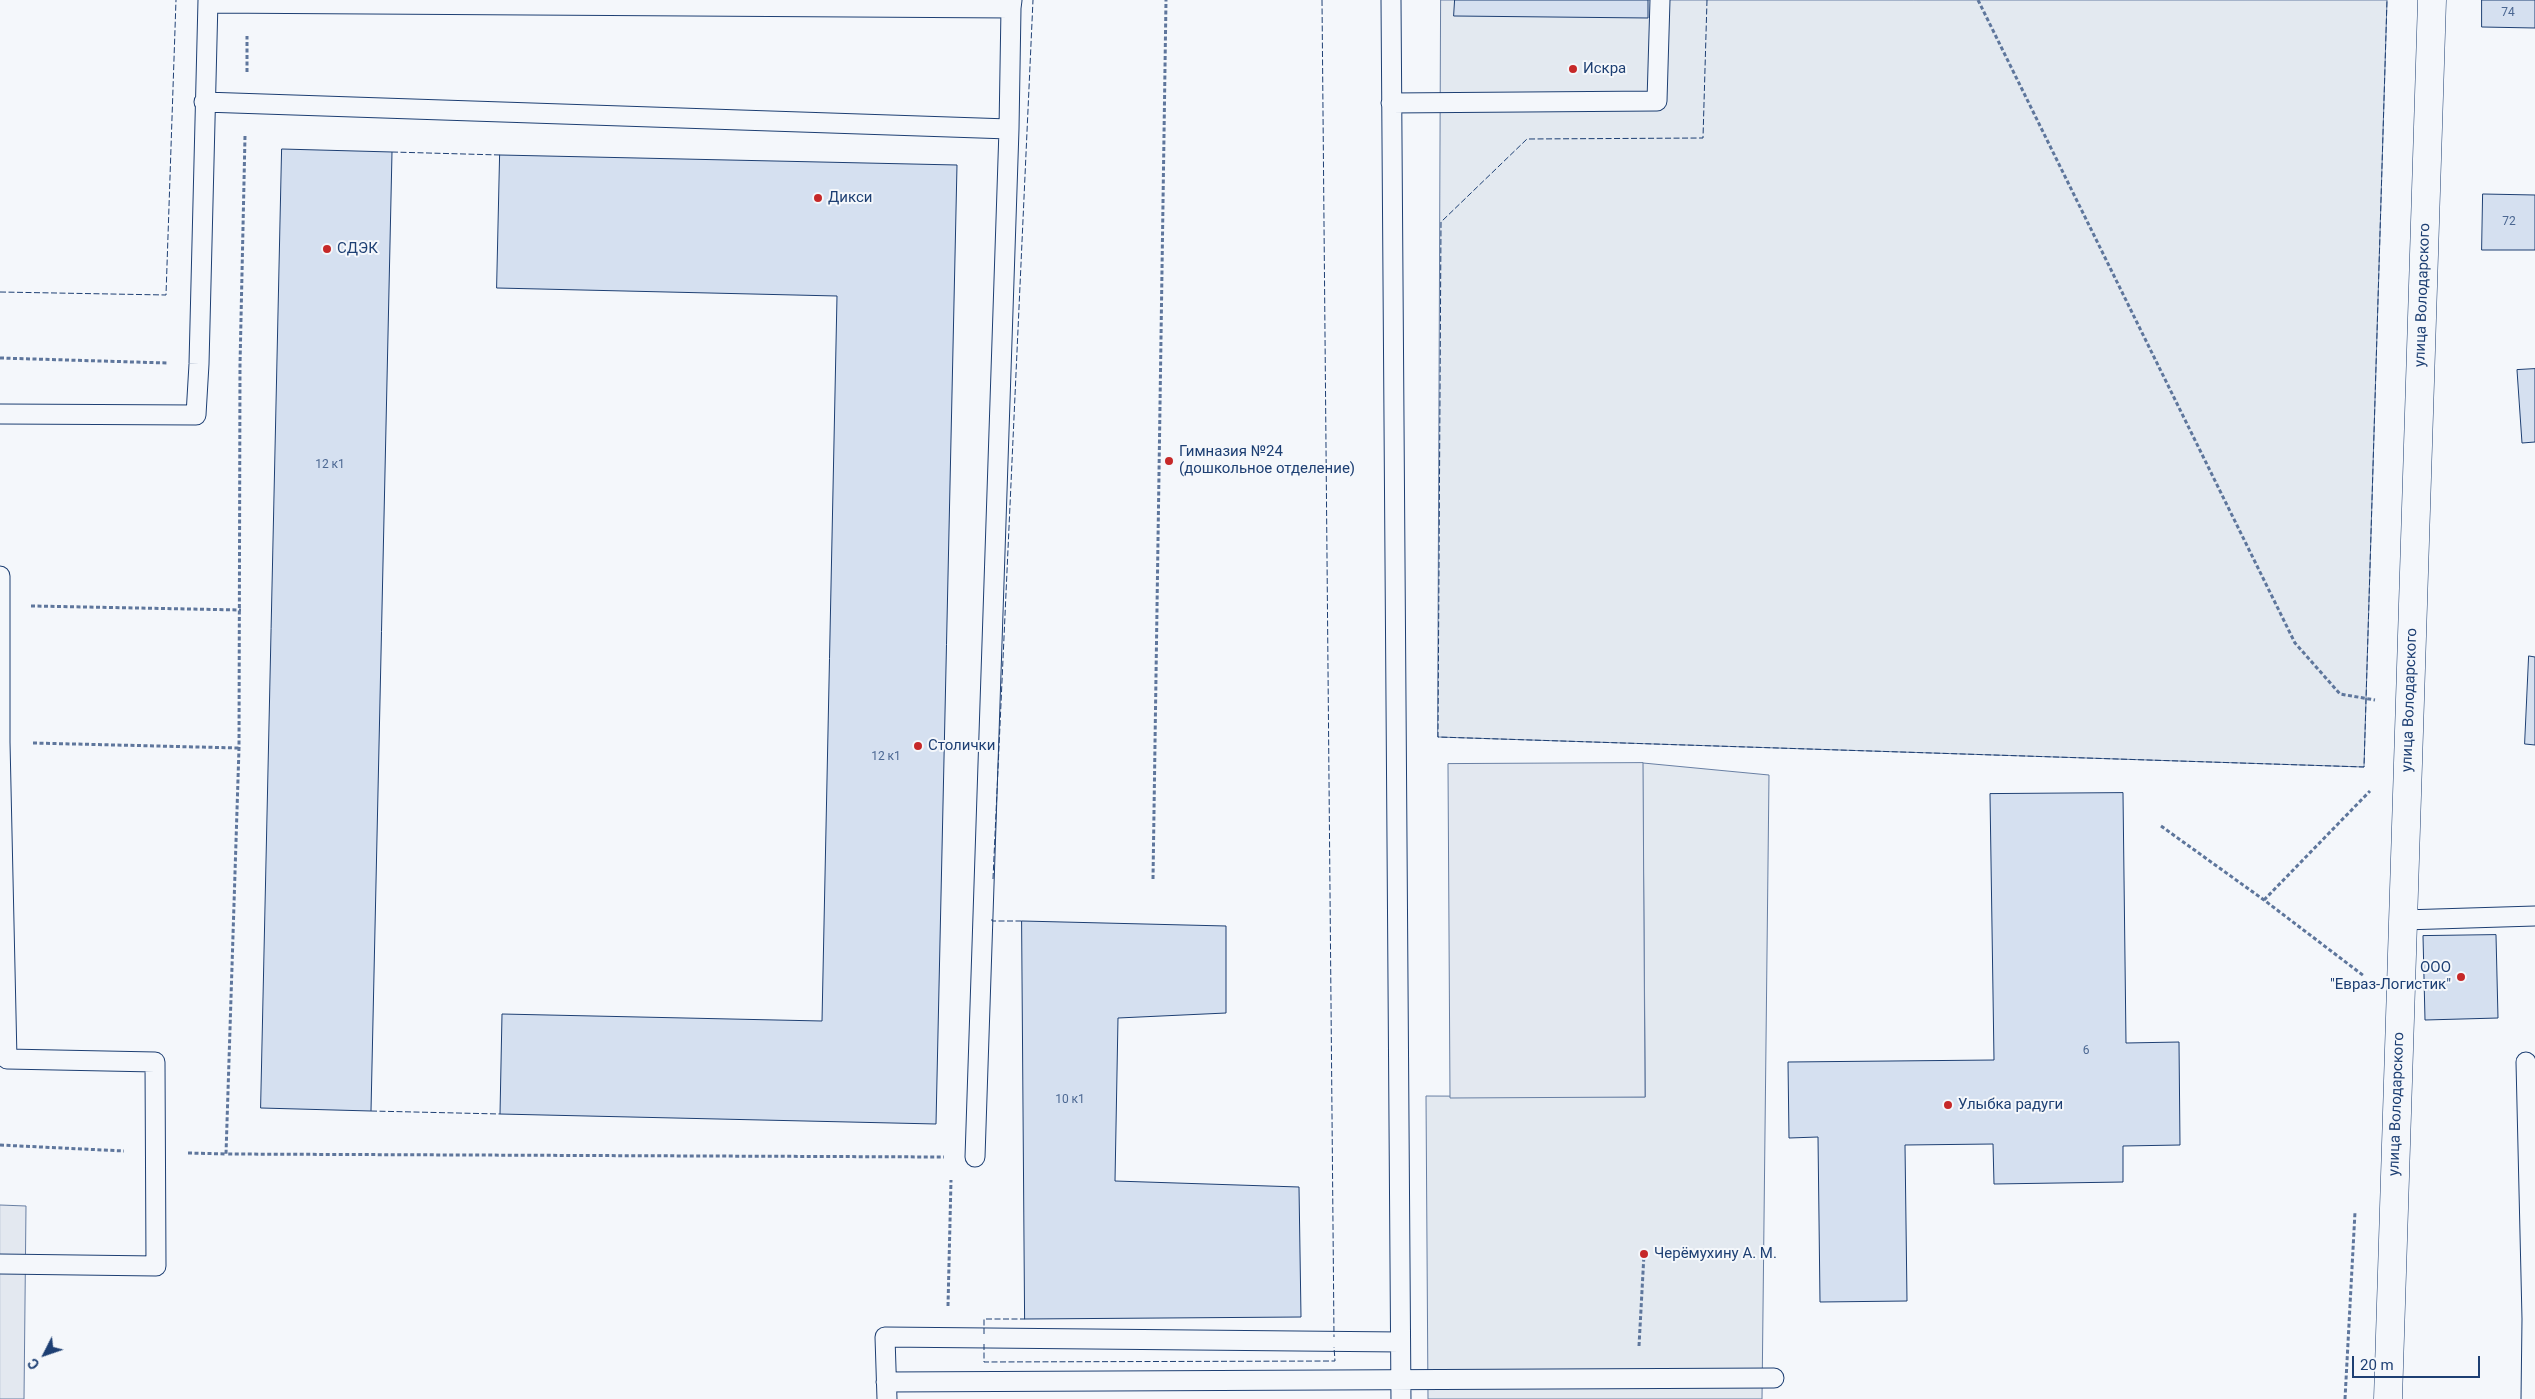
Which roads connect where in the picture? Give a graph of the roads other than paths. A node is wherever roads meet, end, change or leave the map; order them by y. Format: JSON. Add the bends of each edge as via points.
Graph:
{"nodes":[{"id":1,"x":1391,"y":0,"type":"edge"},
{"id":2,"x":1660,"y":0,"type":"edge"},
{"id":3,"x":2432,"y":0,"type":"edge"},
{"id":4,"x":208,"y":1,"type":"edge"},
{"id":5,"x":1012,"y":4,"type":"edge"},
{"id":6,"x":204,"y":102,"type":"junction"},
{"id":7,"x":1391,"y":103,"type":"junction"},
{"id":8,"x":1010,"y":128,"type":"junction"},
{"id":9,"x":0,"y":414,"type":"edge"},
{"id":10,"x":0,"y":576,"type":"edge"},
{"id":11,"x":0,"y":606,"type":"edge"},
{"id":12,"x":0,"y":742,"type":"edge"},
{"id":13,"x":2535,"y":916,"type":"edge"},
{"id":14,"x":2403,"y":920,"type":"junction"},
{"id":15,"x":2526,"y":1062,"type":"dead end"},
{"id":16,"x":975,"y":1157,"type":"road end"},
{"id":17,"x":0,"y":1264,"type":"edge"},
{"id":18,"x":2534,"y":1319,"type":"edge"},
{"id":19,"x":1400,"y":1342,"type":"junction"},
{"id":20,"x":1774,"y":1378,"type":"dead end"},
{"id":21,"x":1401,"y":1390,"type":"edge"},
{"id":22,"x":886,"y":1391,"type":"edge"},
{"id":23,"x":2388,"y":1399,"type":"edge"},
{"id":24,"x":2532,"y":1399,"type":"edge"}],
"edges":[{"from":1,"to":7,"type":"lane"},
{"from":2,"to":7,"type":"lane","via":[[1657,101]]},
{"from":3,"to":14,"type":"street","name":"улица Володарского"},
{"from":4,"to":5,"type":"lane"},
{"from":4,"to":6,"type":"lane"},
{"from":5,"to":8,"type":"lane"},
{"from":6,"to":8,"type":"lane"},
{"from":6,"to":9,"type":"lane","via":[[196,414]]},
{"from":7,"to":19,"type":"lane"},
{"from":8,"to":16,"type":"lane"},
{"from":10,"to":11,"type":"lane"},
{"from":11,"to":12,"type":"lane"},
{"from":12,"to":17,"type":"lane","via":[[7,1058],[155,1062],[156,1266]]},
{"from":13,"to":14,"type":"lane"},
{"from":14,"to":23,"type":"street","name":"улица Володарского"},
{"from":15,"to":18,"type":"lane"},
{"from":18,"to":24,"type":"lane"},
{"from":19,"to":21,"type":"lane"},
{"from":19,"to":22,"type":"lane","via":[[885,1337]]},
{"from":20,"to":21,"type":"lane","via":[[1636,1379]]},
{"from":21,"to":22,"type":"lane"}]}
